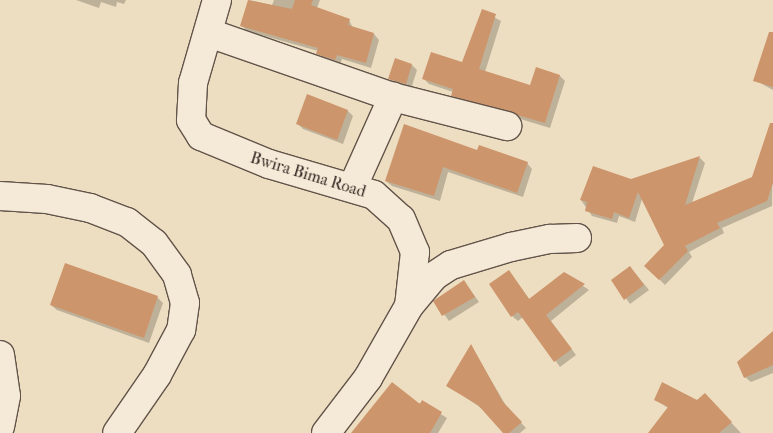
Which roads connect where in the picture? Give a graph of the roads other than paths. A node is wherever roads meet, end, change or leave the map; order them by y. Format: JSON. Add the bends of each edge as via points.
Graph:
{"nodes":[{"id":1,"x":217,"y":0,"type":"edge"},
{"id":2,"x":209,"y":33,"type":"junction"},
{"id":3,"x":393,"y":97,"type":"junction"},
{"id":4,"x":507,"y":126,"type":"dead end"},
{"id":5,"x":353,"y":186,"type":"junction"},
{"id":6,"x":0,"y":196,"type":"edge"},
{"id":7,"x":577,"y":238,"type":"dead end"},
{"id":8,"x":409,"y":306,"type":"junction"},
{"id":9,"x":0,"y":354,"type":"edge"},
{"id":10,"x":0,"y":426,"type":"edge"},
{"id":11,"x":117,"y":433,"type":"edge"},
{"id":12,"x":326,"y":433,"type":"edge"}],
"edges":[{"from":1,"to":2,"type":"street","name":"Bwira Bima Road"},
{"from":2,"to":3,"type":"street"},
{"from":2,"to":5,"type":"street","name":"Bwira Bima Road","via":[[193,83],[190,106],[191,120],[200,136],[269,164]]},
{"from":3,"to":4,"type":"street"},
{"from":3,"to":5,"type":"street"},
{"from":5,"to":8,"type":"street","name":"Bwira Bima Road","via":[[374,195],[390,207],[409,234],[415,252]]},
{"from":6,"to":11,"type":"street","via":[[47,199],[90,208],[127,222],[154,243],[177,275],[185,303],[181,330],[157,375]]},
{"from":7,"to":8,"type":"street","via":[[550,239],[512,247],[451,265],[434,276]]},
{"from":8,"to":12,"type":"street","name":"Bwira Bima Road","via":[[368,378]]},
{"from":9,"to":10,"type":"street","via":[[6,396]]}]}
